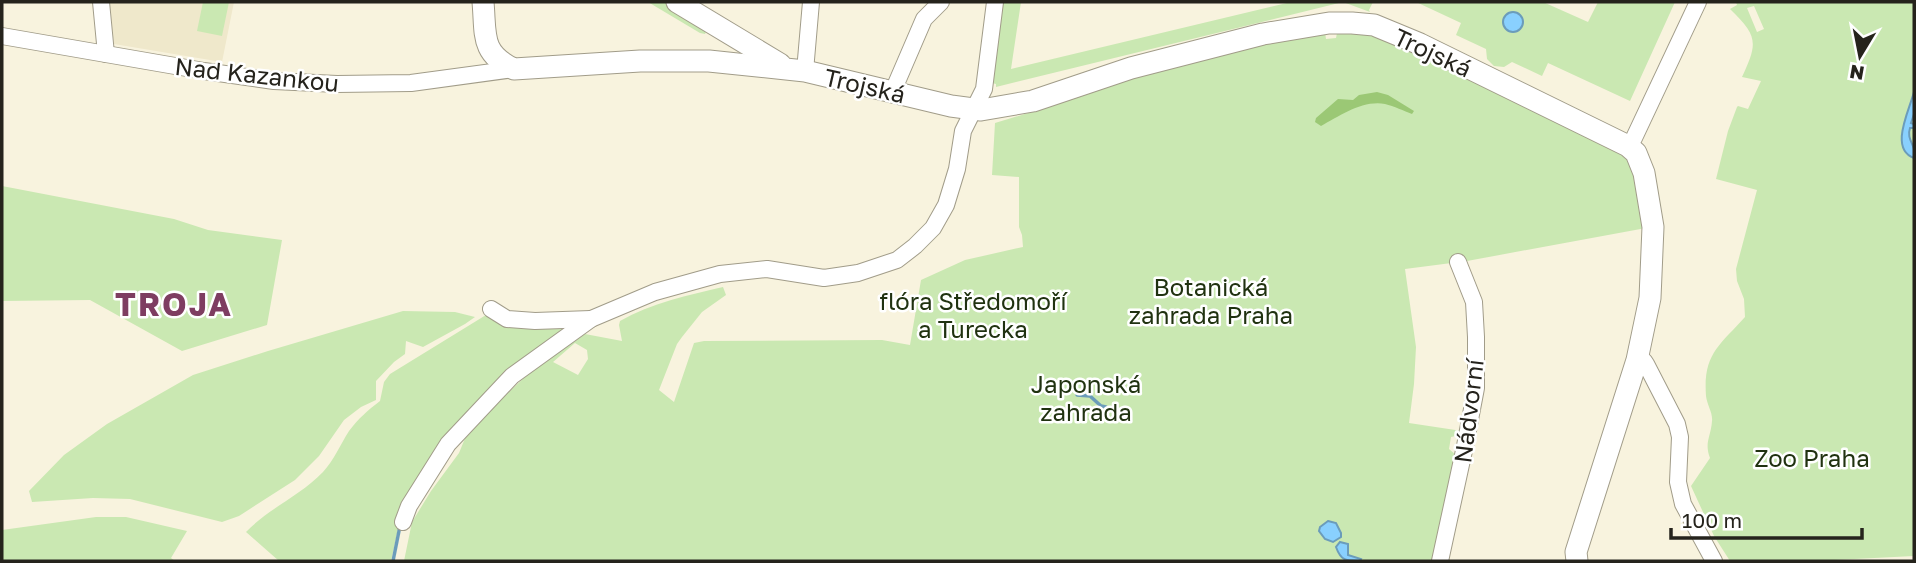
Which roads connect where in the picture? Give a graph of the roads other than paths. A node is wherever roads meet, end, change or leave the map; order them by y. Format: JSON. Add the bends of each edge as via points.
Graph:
{"nodes":[{"id":1,"x":101,"y":2,"type":"edge"},
{"id":2,"x":483,"y":2,"type":"edge"},
{"id":3,"x":677,"y":2,"type":"edge"},
{"id":4,"x":811,"y":2,"type":"edge"},
{"id":5,"x":941,"y":2,"type":"edge"},
{"id":6,"x":995,"y":2,"type":"edge"},
{"id":7,"x":1698,"y":2,"type":"edge"},
{"id":8,"x":726,"y":32,"type":"junction"},
{"id":9,"x":2,"y":36,"type":"edge"},
{"id":10,"x":106,"y":54,"type":"junction"},
{"id":11,"x":709,"y":61,"type":"junction"},
{"id":12,"x":514,"y":69,"type":"junction"},
{"id":13,"x":797,"y":70,"type":"junction"},
{"id":14,"x":892,"y":91,"type":"junction"},
{"id":15,"x":973,"y":109,"type":"junction"},
{"id":16,"x":1628,"y":146,"type":"junction"},
{"id":17,"x":1458,"y":262,"type":"dead end"},
{"id":18,"x":491,"y":309,"type":"dead end"},
{"id":19,"x":591,"y":319,"type":"junction"},
{"id":20,"x":1637,"y":360,"type":"junction"},
{"id":21,"x":403,"y":522,"type":"dead end"},
{"id":22,"x":1440,"y":561,"type":"edge"},
{"id":23,"x":1577,"y":561,"type":"edge"},
{"id":24,"x":1714,"y":561,"type":"edge"}],
"edges":[{"from":1,"to":10,"type":"street"},
{"from":2,"to":12,"type":"street","via":[[488,47],[496,59]]},
{"from":3,"to":8,"type":"street","name":"Trojská"},
{"from":4,"to":13,"type":"street","name":"Trojská"},
{"from":5,"to":14,"type":"street","via":[[923,19]]},
{"from":6,"to":15,"type":"street","via":[[984,89]]},
{"from":7,"to":16,"type":"street"},
{"from":8,"to":11,"type":"street","via":[[725,51]]},
{"from":8,"to":13,"type":"street","name":"Trojská","via":[[766,58]]},
{"from":9,"to":10,"type":"street","name":"Nad Kazankou"},
{"from":10,"to":12,"type":"street","name":"Nad Kazankou","via":[[274,81],[337,84],[411,83]]},
{"from":11,"to":12,"type":"street","name":"Trojská"},
{"from":11,"to":13,"type":"street","name":"Trojská"},
{"from":13,"to":14,"type":"street","name":"Trojská"},
{"from":14,"to":15,"type":"street","name":"Trojská"},
{"from":15,"to":16,"type":"street","name":"Trojská","via":[[1033,101],[1131,68],[1263,34],[1352,23],[1374,25],[1420,44]]},
{"from":15,"to":19,"type":"street","via":[[963,131],[946,205],[933,228],[897,260],[824,278],[767,269],[720,274],[655,292]]},
{"from":16,"to":20,"type":"street","via":[[1644,173],[1653,227],[1650,298]]},
{"from":17,"to":22,"type":"street","name":"Nádvorní","via":[[1474,302],[1476,388]]},
{"from":18,"to":19,"type":"street","via":[[507,319]]},
{"from":19,"to":21,"type":"street","via":[[513,376],[449,444]]},
{"from":20,"to":23,"type":"street","via":[[1576,552]]},
{"from":20,"to":24,"type":"street","via":[[1646,364],[1677,424],[1683,504]]}]}
